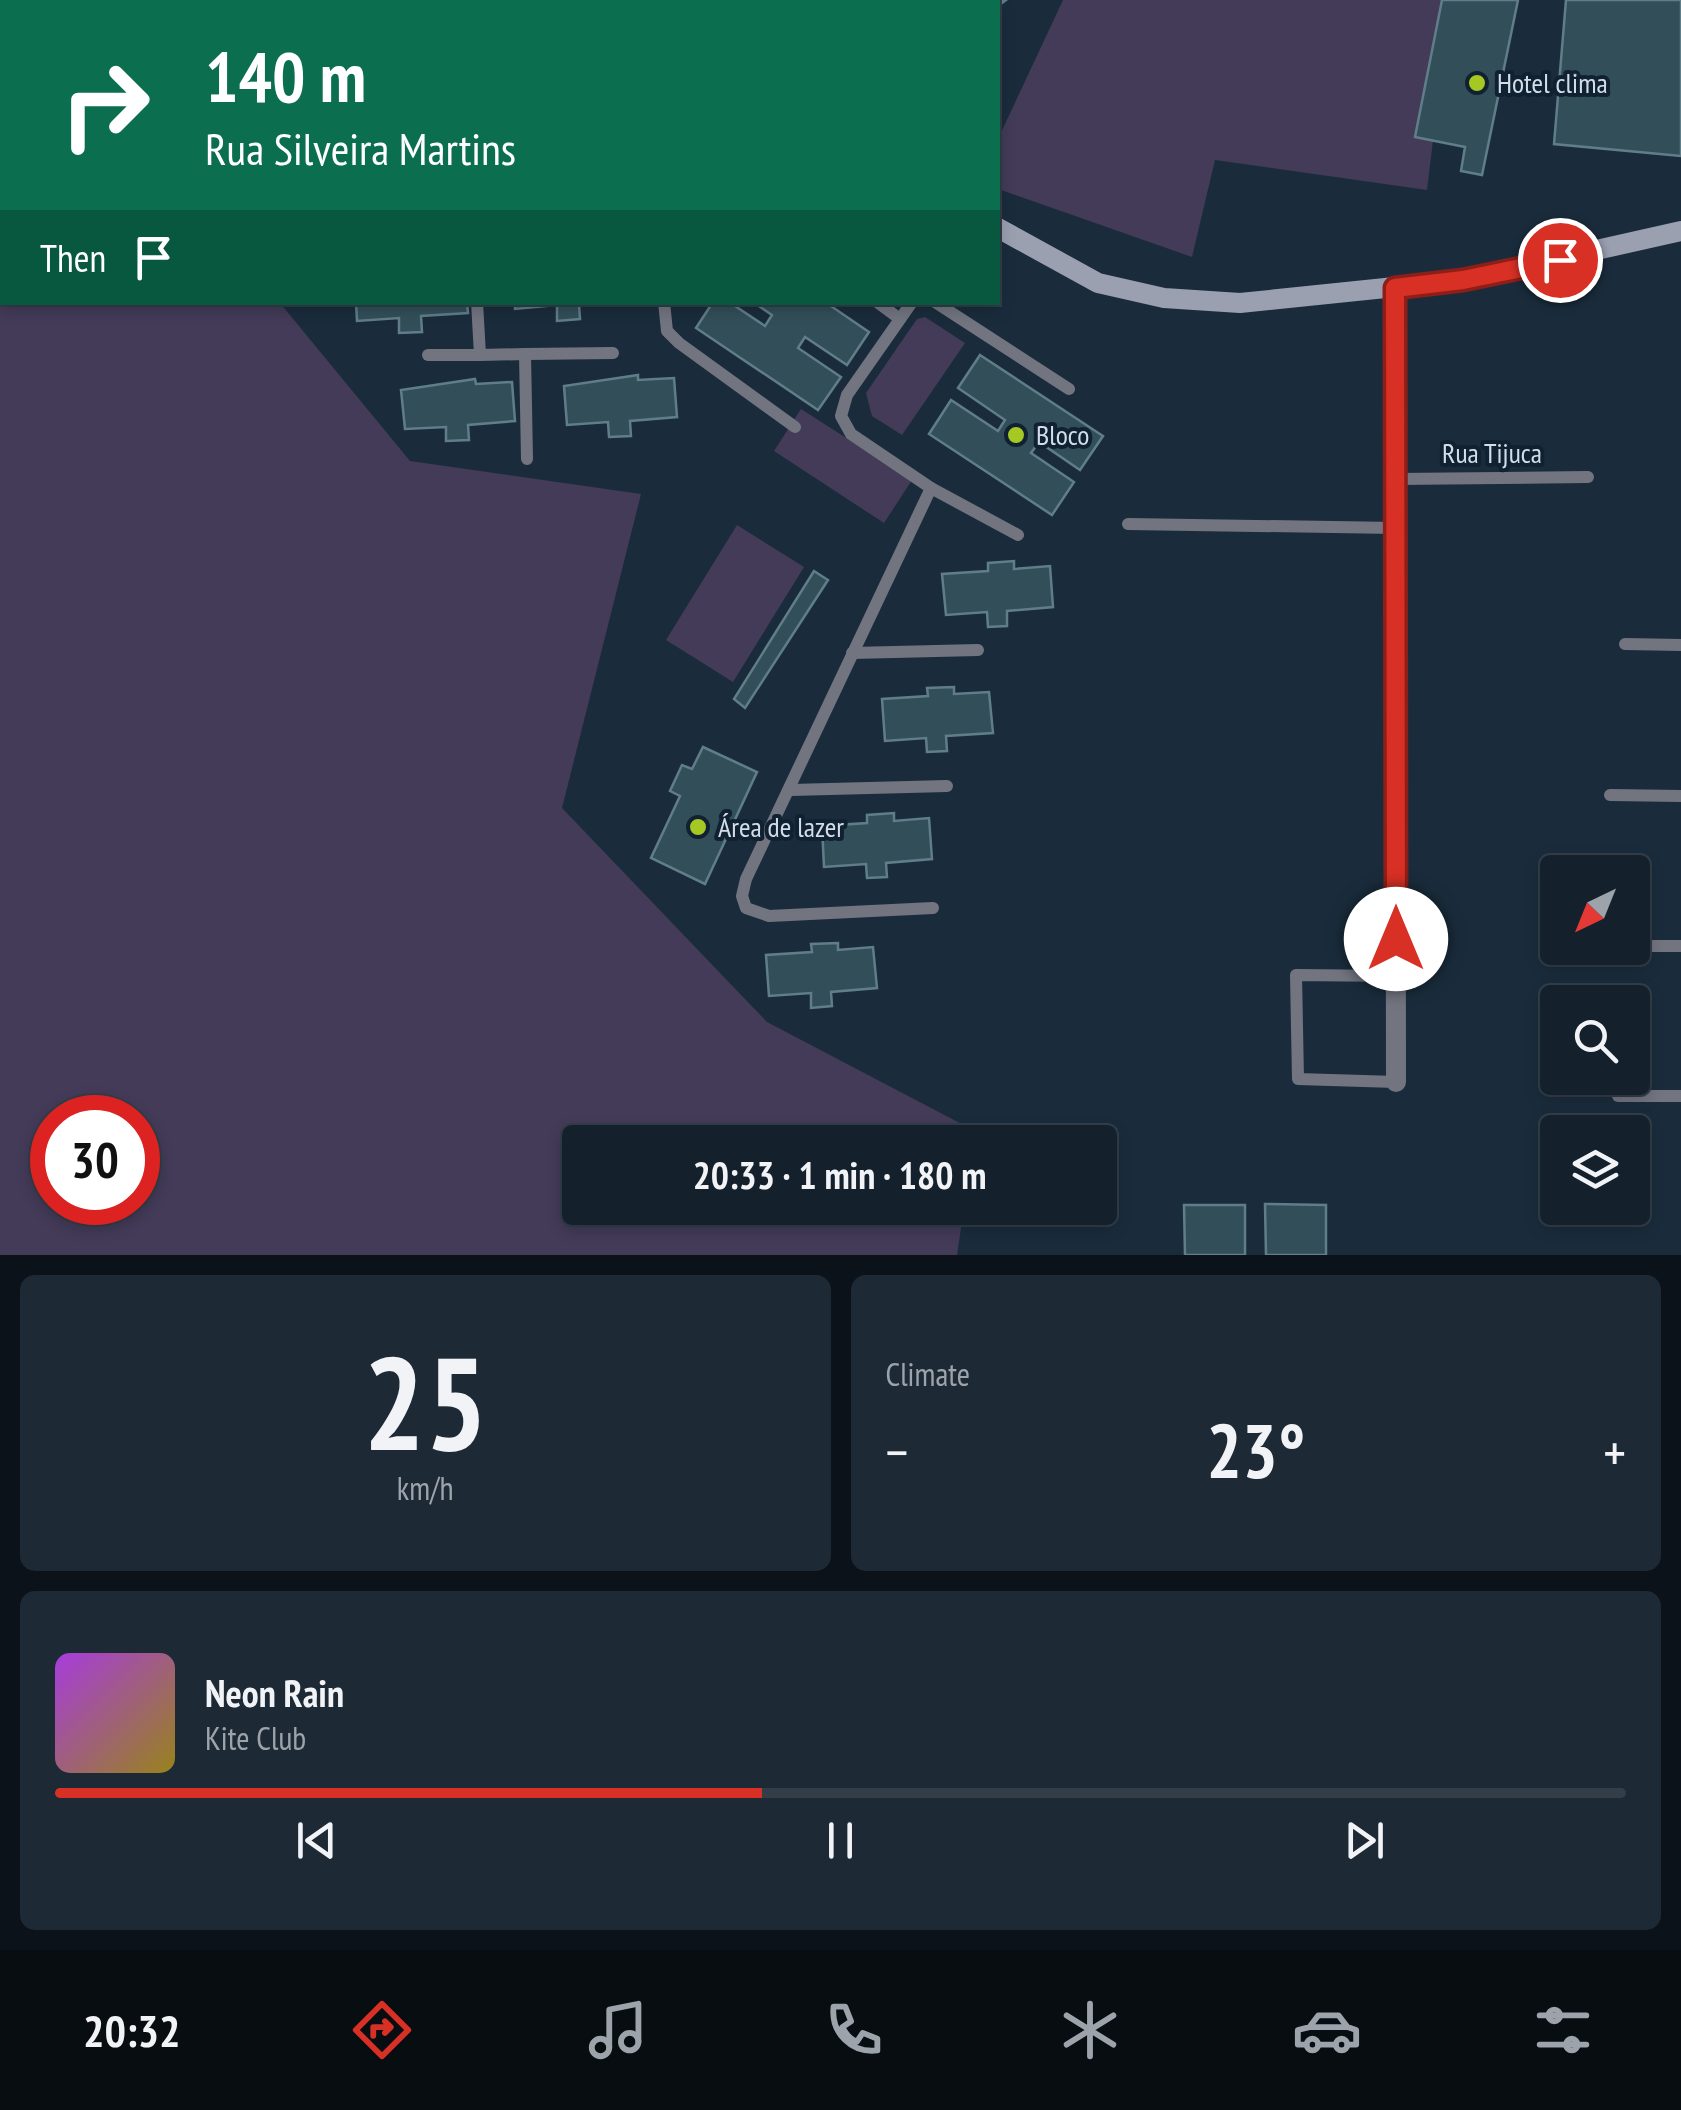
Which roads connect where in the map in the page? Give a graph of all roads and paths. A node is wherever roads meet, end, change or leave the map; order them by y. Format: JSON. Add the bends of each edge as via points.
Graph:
{"nodes":[{"id":1,"x":1000,"y":229,"type":"edge"},
{"id":2,"x":1681,"y":231,"type":"edge"},
{"id":3,"x":1395,"y":288,"type":"junction"},
{"id":4,"x":478,"y":305,"type":"edge"},
{"id":5,"x":664,"y":305,"type":"edge"},
{"id":6,"x":880,"y":305,"type":"edge"},
{"id":7,"x":910,"y":305,"type":"edge"},
{"id":8,"x":940,"y":305,"type":"edge"},
{"id":9,"x":900,"y":319,"type":"junction"},
{"id":10,"x":613,"y":353,"type":"dead end"},
{"id":11,"x":525,"y":354,"type":"junction"},
{"id":12,"x":428,"y":355,"type":"dead end"},
{"id":13,"x":480,"y":355,"type":"junction"},
{"id":14,"x":1069,"y":389,"type":"dead end"},
{"id":15,"x":795,"y":427,"type":"dead end"},
{"id":16,"x":527,"y":459,"type":"dead end"},
{"id":17,"x":1588,"y":477,"type":"dead end"},
{"id":18,"x":1396,"y":479,"type":"junction"},
{"id":19,"x":931,"y":488,"type":"junction"},
{"id":20,"x":1128,"y":524,"type":"dead end"},
{"id":21,"x":1396,"y":528,"type":"junction"},
{"id":22,"x":1018,"y":535,"type":"dead end"},
{"id":23,"x":1625,"y":644,"type":"dead end"},
{"id":24,"x":1681,"y":645,"type":"edge"},
{"id":25,"x":978,"y":650,"type":"dead end"},
{"id":26,"x":852,"y":653,"type":"junction"},
{"id":27,"x":947,"y":786,"type":"dead end"},
{"id":28,"x":791,"y":790,"type":"junction"},
{"id":29,"x":1610,"y":795,"type":"dead end"},
{"id":30,"x":1681,"y":796,"type":"edge"},
{"id":31,"x":933,"y":908,"type":"dead end"},
{"id":32,"x":1650,"y":946,"type":"edge"},
{"id":33,"x":1681,"y":946,"type":"edge"},
{"id":34,"x":1396,"y":976,"type":"junction"},
{"id":35,"x":1396,"y":1082,"type":"joint"},
{"id":36,"x":1618,"y":1096,"type":"dead end"},
{"id":37,"x":1681,"y":1096,"type":"edge"}],
"edges":[{"from":1,"to":3,"type":"main road","via":[[1098,283],[1164,298],[1240,303]]},
{"from":2,"to":3,"type":"main road","via":[[1532,267]]},
{"from":3,"to":18,"type":"street"},
{"from":4,"to":13,"type":"lane"},
{"from":5,"to":15,"type":"lane","via":[[667,331],[679,344]]},
{"from":6,"to":9,"type":"lane"},
{"from":7,"to":9,"type":"lane"},
{"from":8,"to":14,"type":"lane"},
{"from":9,"to":19,"type":"lane","via":[[841,416],[851,434]]},
{"from":10,"to":11,"type":"lane"},
{"from":11,"to":13,"type":"lane"},
{"from":11,"to":16,"type":"lane"},
{"from":12,"to":13,"type":"lane"},
{"from":17,"to":18,"type":"lane","name":"Rua Tijuca"},
{"from":18,"to":21,"type":"street"},
{"from":19,"to":22,"type":"lane"},
{"from":19,"to":26,"type":"lane"},
{"from":20,"to":21,"type":"lane"},
{"from":21,"to":34,"type":"street"},
{"from":23,"to":24,"type":"lane"},
{"from":25,"to":26,"type":"lane"},
{"from":26,"to":28,"type":"lane"},
{"from":27,"to":28,"type":"lane"},
{"from":28,"to":31,"type":"lane","via":[[746,879],[746,908],[769,916]]},
{"from":29,"to":30,"type":"lane"},
{"from":32,"to":33,"type":"lane"},
{"from":34,"to":35,"type":"street"},
{"from":34,"to":35,"type":"lane","via":[[1296,975],[1298,1079]]},
{"from":36,"to":37,"type":"lane"}]}
